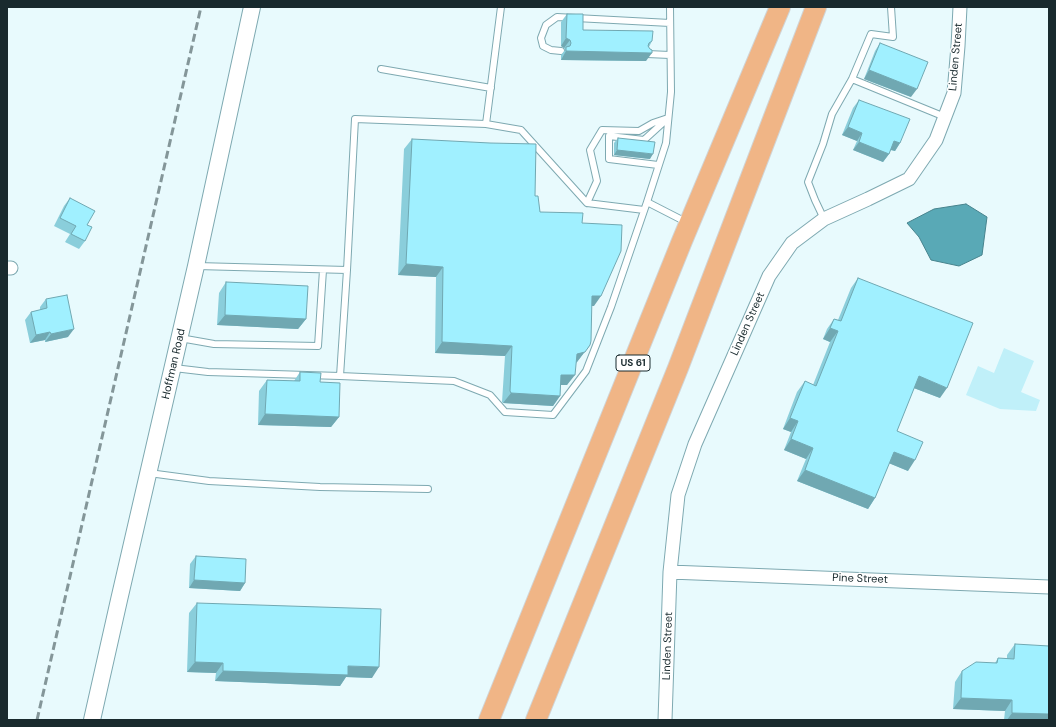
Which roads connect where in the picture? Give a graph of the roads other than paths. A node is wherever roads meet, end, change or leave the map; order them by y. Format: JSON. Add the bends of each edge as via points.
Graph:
{"nodes":[{"id":1,"x":252,"y":7,"type":"edge"},
{"id":2,"x":501,"y":7,"type":"edge"},
{"id":3,"x":670,"y":7,"type":"edge"},
{"id":4,"x":780,"y":7,"type":"edge"},
{"id":5,"x":816,"y":7,"type":"edge"},
{"id":6,"x":891,"y":7,"type":"edge"},
{"id":7,"x":960,"y":7,"type":"edge"},
{"id":8,"x":670,"y":23,"type":"junction"},
{"id":9,"x":561,"y":50,"type":"dead end"},
{"id":10,"x":647,"y":54,"type":"edge"},
{"id":11,"x":670,"y":55,"type":"junction"},
{"id":12,"x":381,"y":69,"type":"dead end"},
{"id":13,"x":852,"y":79,"type":"junction"},
{"id":14,"x":491,"y":88,"type":"junction"},
{"id":15,"x":945,"y":117,"type":"junction"},
{"id":16,"x":668,"y":118,"type":"junction"},
{"id":17,"x":486,"y":124,"type":"junction"},
{"id":18,"x":658,"y":165,"type":"junction"},
{"id":19,"x":647,"y":202,"type":"junction"},
{"id":20,"x":587,"y":203,"type":"junction"},
{"id":21,"x":644,"y":210,"type":"junction"},
{"id":22,"x":824,"y":219,"type":"junction"},
{"id":23,"x":689,"y":223,"type":"junction"},
{"id":24,"x":196,"y":266,"type":"junction"},
{"id":25,"x":323,"y":270,"type":"junction"},
{"id":26,"x":347,"y":270,"type":"junction"},
{"id":27,"x":180,"y":338,"type":"junction"},
{"id":28,"x":173,"y":368,"type":"junction"},
{"id":29,"x":340,"y":376,"type":"junction"},
{"id":30,"x":149,"y":473,"type":"junction"},
{"id":31,"x":428,"y":489,"type":"dead end"},
{"id":32,"x":670,"y":572,"type":"junction"},
{"id":33,"x":1049,"y":587,"type":"edge"},
{"id":34,"x":92,"y":720,"type":"edge"},
{"id":35,"x":489,"y":720,"type":"edge"},
{"id":36,"x":536,"y":720,"type":"edge"},
{"id":37,"x":665,"y":720,"type":"edge"}],
"edges":[{"from":1,"to":24,"type":"street","name":"Hoffman Road"},
{"from":2,"to":14,"type":"lane"},
{"from":3,"to":8,"type":"lane"},
{"from":4,"to":23,"type":"main road","number":"US 61"},
{"from":5,"to":36,"type":"main road","via":[[678,368]]},
{"from":6,"to":13,"type":"lane","via":[[893,37],[871,34]]},
{"from":7,"to":15,"type":"street","name":"Linden Street","via":[[954,93]]},
{"from":8,"to":9,"type":"lane","via":[[557,17],[546,25],[541,38],[543,46],[550,50]]},
{"from":8,"to":11,"type":"lane"},
{"from":10,"to":11,"type":"lane"},
{"from":11,"to":16,"type":"lane","via":[[671,92]]},
{"from":12,"to":14,"type":"lane"},
{"from":13,"to":15,"type":"lane"},
{"from":13,"to":22,"type":"lane","via":[[832,114],[808,182]]},
{"from":14,"to":17,"type":"lane"},
{"from":15,"to":22,"type":"street","name":"Linden Street","via":[[936,140],[909,179]]},
{"from":16,"to":18,"type":"lane","via":[[666,144]]},
{"from":16,"to":18,"type":"lane","via":[[644,140],[609,136],[609,159]]},
{"from":16,"to":20,"type":"lane","via":[[639,131],[602,130],[590,150],[597,181]]},
{"from":17,"to":20,"type":"lane","via":[[521,130]]},
{"from":17,"to":26,"type":"lane","via":[[354,119]]},
{"from":18,"to":19,"type":"lane"},
{"from":19,"to":21,"type":"lane"},
{"from":19,"to":23,"type":"lane"},
{"from":20,"to":21,"type":"lane"},
{"from":21,"to":29,"type":"lane","via":[[586,371],[553,416],[505,412],[490,395],[454,381]]},
{"from":22,"to":32,"type":"street","name":"Linden Street","via":[[792,243],[769,276],[711,407],[678,495]]},
{"from":23,"to":35,"type":"main road","number":"US 61"},
{"from":24,"to":25,"type":"lane"},
{"from":24,"to":27,"type":"street","name":"Hoffman Road"},
{"from":25,"to":26,"type":"lane"},
{"from":25,"to":27,"type":"lane","via":[[318,346],[214,344]]},
{"from":26,"to":29,"type":"lane"},
{"from":27,"to":28,"type":"street","name":"Hoffman Road"},
{"from":28,"to":29,"type":"lane","via":[[208,372]]},
{"from":28,"to":30,"type":"street","name":"Hoffman Road"},
{"from":30,"to":31,"type":"lane","via":[[209,481]]},
{"from":30,"to":34,"type":"street","name":"Hoffman Road"},
{"from":32,"to":33,"type":"street","name":"Pine Street"},
{"from":32,"to":37,"type":"street","name":"Linden Street"}]}
